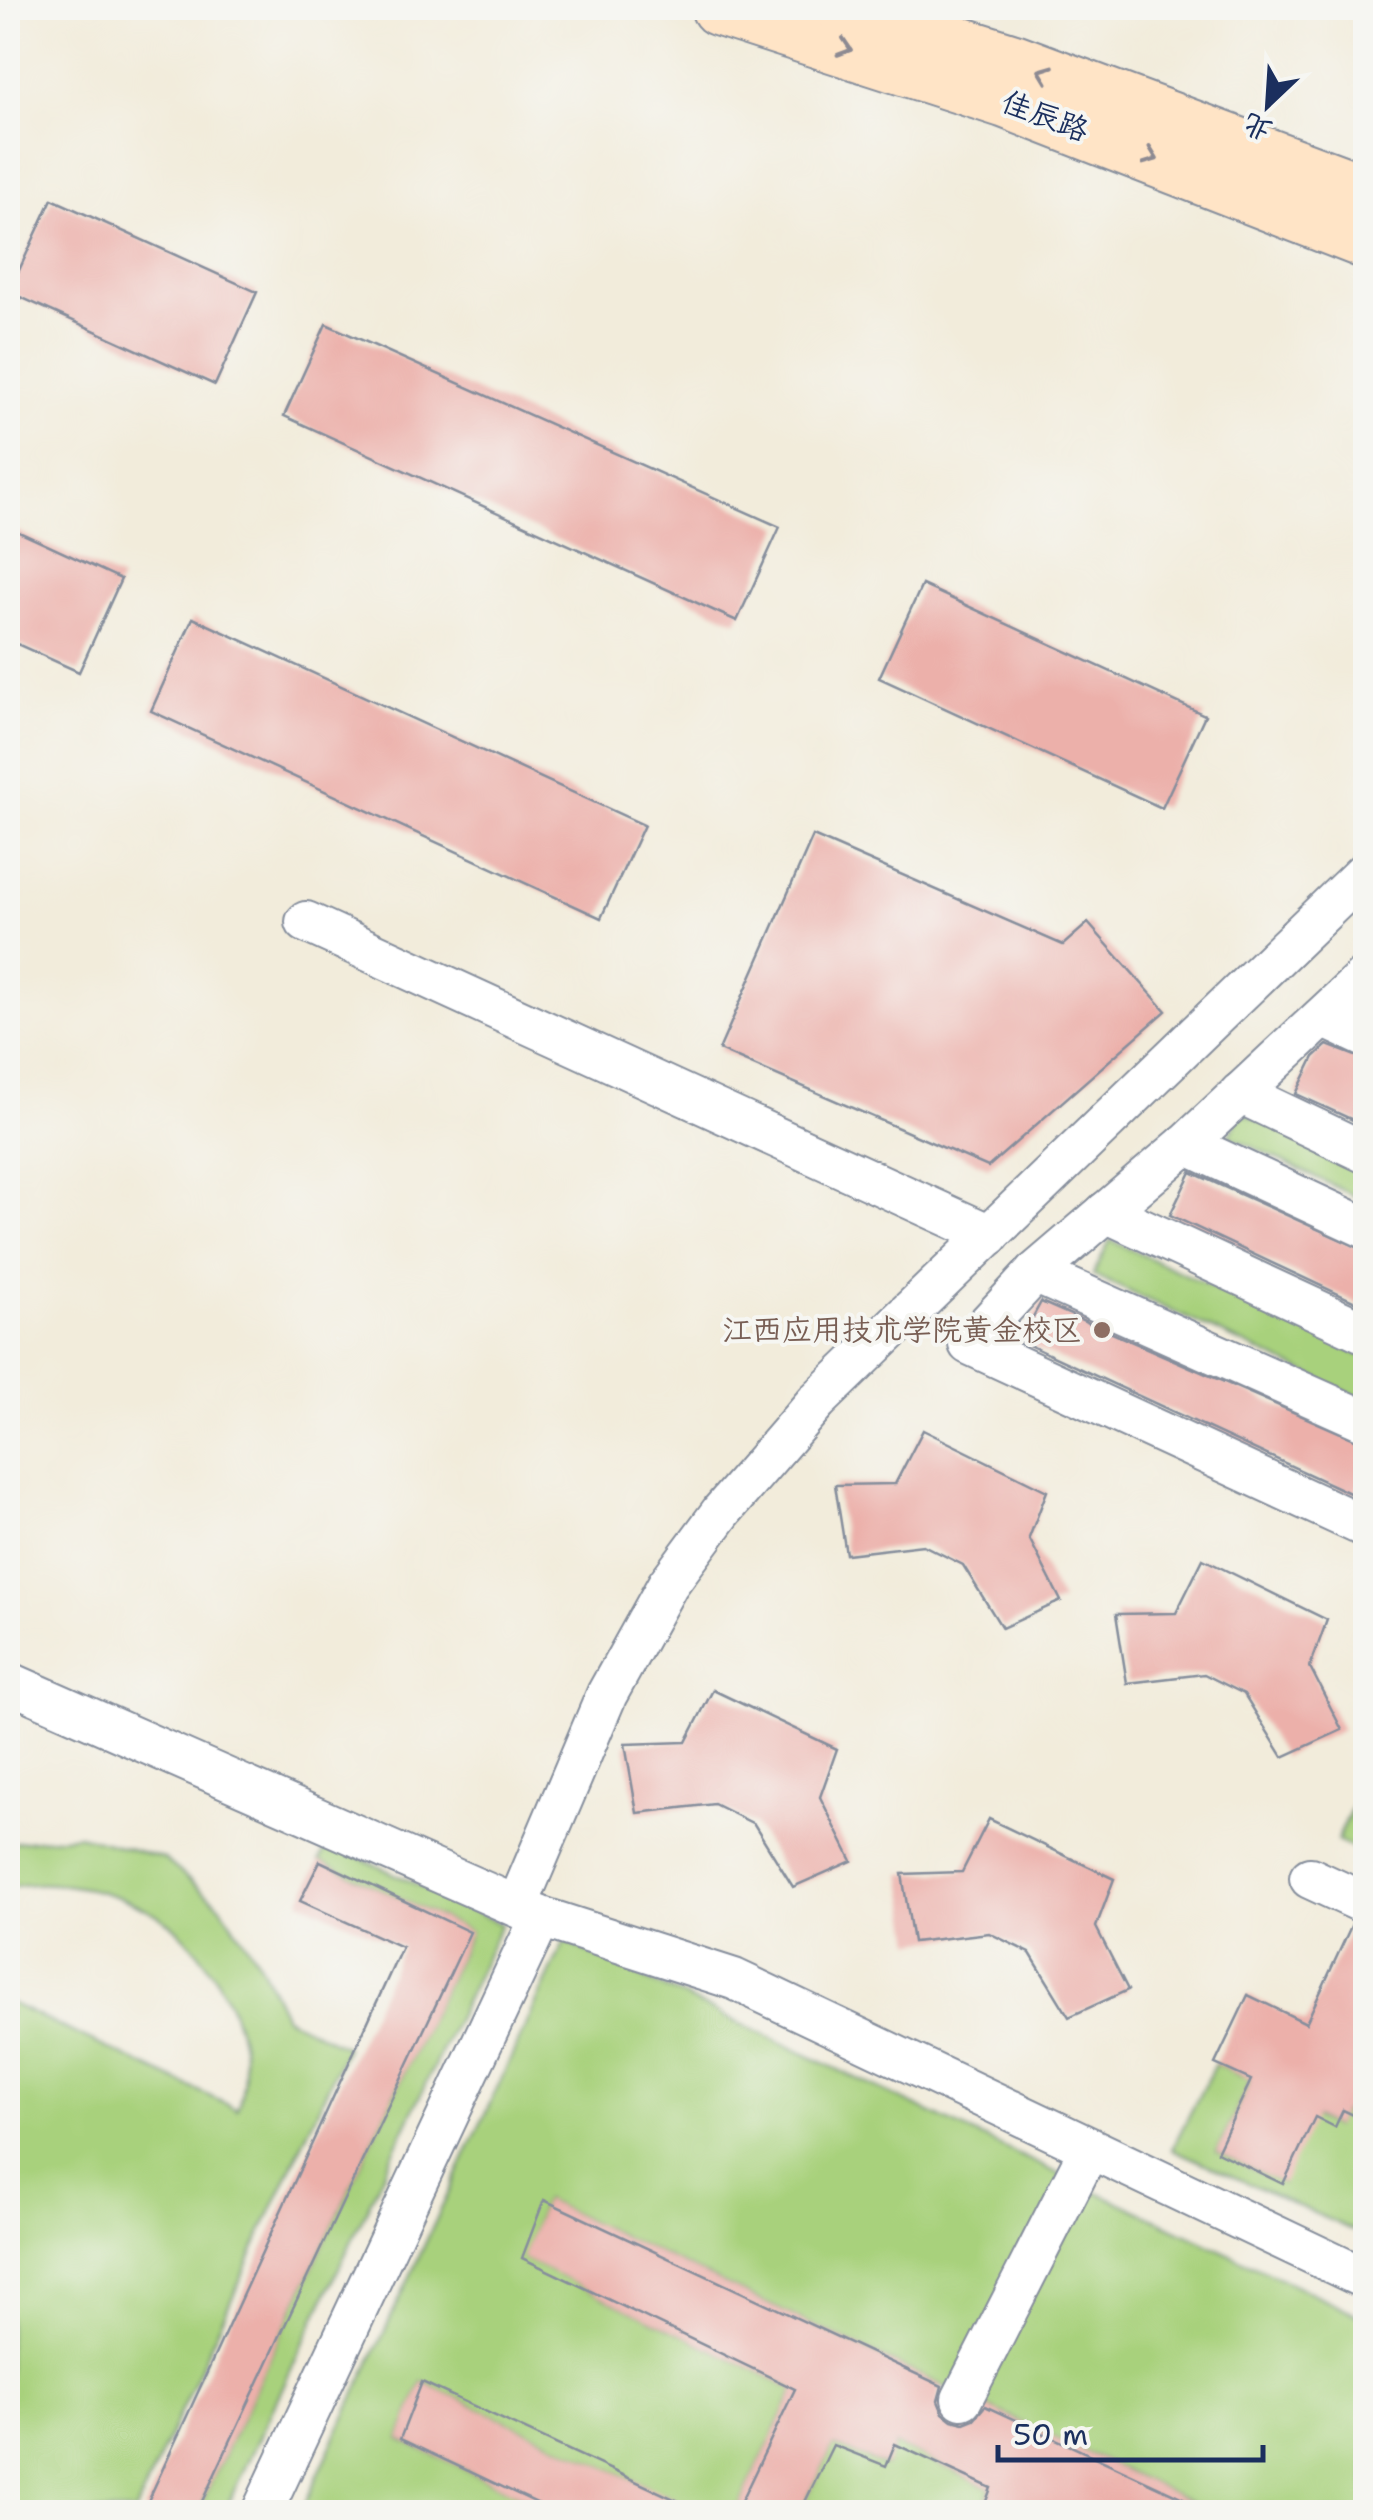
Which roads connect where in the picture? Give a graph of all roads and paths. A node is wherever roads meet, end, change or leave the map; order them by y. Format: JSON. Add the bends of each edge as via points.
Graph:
{"nodes":[{"id":1,"x":719,"y":8,"type":"edge"},
{"id":2,"x":843,"y":8,"type":"edge"},
{"id":3,"x":1366,"y":193,"type":"edge"},
{"id":4,"x":1366,"y":240,"type":"edge"},
{"id":5,"x":1366,"y":871,"type":"edge"},
{"id":6,"x":306,"y":922,"type":"dead end"},
{"id":7,"x":1366,"y":976,"type":"edge"},
{"id":8,"x":1323,"y":1017,"type":"junction"},
{"id":9,"x":1366,"y":1037,"type":"edge"},
{"id":10,"x":1240,"y":1094,"type":"junction"},
{"id":11,"x":1186,"y":1144,"type":"junction"},
{"id":12,"x":1366,"y":1153,"type":"edge"},
{"id":13,"x":1106,"y":1212,"type":"junction"},
{"id":14,"x":1366,"y":1228,"type":"edge"},
{"id":15,"x":990,"y":1235,"type":"junction"},
{"id":16,"x":1034,"y":1274,"type":"junction"},
{"id":17,"x":1366,"y":1333,"type":"edge"},
{"id":18,"x":1366,"y":1421,"type":"edge"},
{"id":19,"x":1366,"y":1526,"type":"edge"},
{"id":20,"x":8,"y":1682,"type":"edge"},
{"id":21,"x":1310,"y":1878,"type":"dead end"},
{"id":22,"x":1366,"y":1904,"type":"edge"},
{"id":23,"x":529,"y":1912,"type":"junction"},
{"id":24,"x":1089,"y":2150,"type":"junction"},
{"id":25,"x":1366,"y":2280,"type":"edge"},
{"id":26,"x":962,"y":2399,"type":"dead end"},
{"id":27,"x":262,"y":2512,"type":"edge"}],
"edges":[{"from":1,"to":4,"type":"main road","name":"佳辰路","one_way":true,"via":[[1005,100]]},
{"from":3,"to":2,"type":"main road","name":"佳辰路","one_way":true,"via":[[1016,62]]},
{"from":5,"to":15,"type":"street"},
{"from":6,"to":15,"type":"street"},
{"from":7,"to":8,"type":"street"},
{"from":8,"to":9,"type":"street"},
{"from":8,"to":10,"type":"street"},
{"from":10,"to":11,"type":"street"},
{"from":10,"to":12,"type":"street"},
{"from":11,"to":13,"type":"street"},
{"from":11,"to":14,"type":"street"},
{"from":13,"to":16,"type":"street"},
{"from":13,"to":17,"type":"street"},
{"from":15,"to":23,"type":"street","via":[[817,1400],[668,1584],[607,1694]]},
{"from":16,"to":18,"type":"street"},
{"from":16,"to":19,"type":"street","via":[[969,1344]]},
{"from":20,"to":23,"type":"street"},
{"from":21,"to":22,"type":"street"},
{"from":23,"to":24,"type":"street","via":[[734,1979]]},
{"from":23,"to":27,"type":"street"},
{"from":24,"to":25,"type":"street"},
{"from":24,"to":26,"type":"street"}]}
